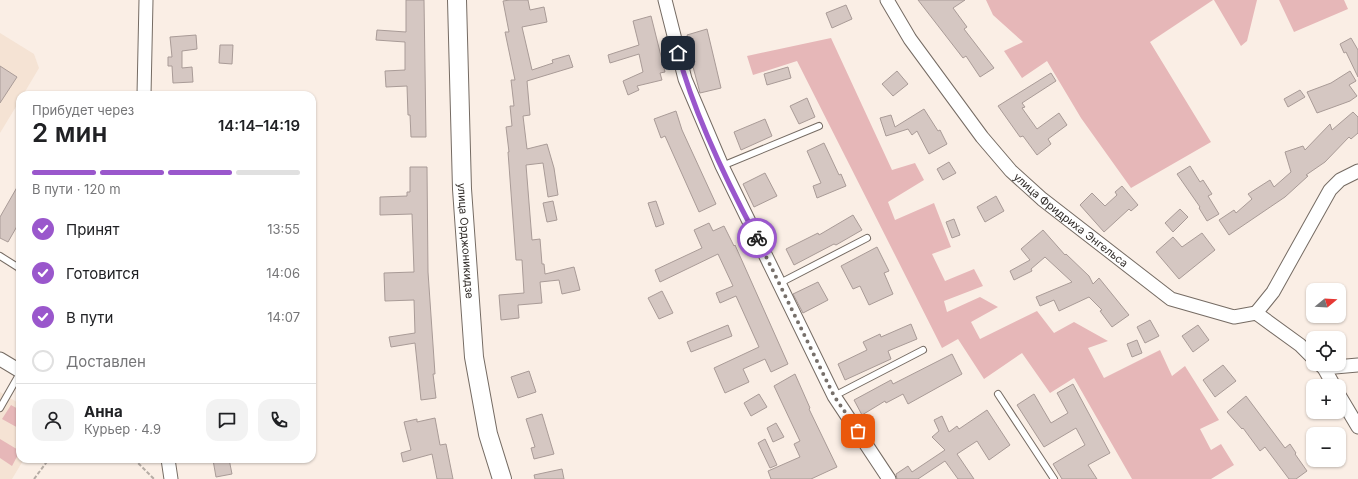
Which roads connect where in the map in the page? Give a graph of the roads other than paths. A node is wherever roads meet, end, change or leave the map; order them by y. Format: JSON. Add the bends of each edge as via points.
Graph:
{"nodes":[{"id":1,"x":146,"y":0,"type":"edge"},
{"id":2,"x":457,"y":0,"type":"edge"},
{"id":3,"x":665,"y":0,"type":"edge"},
{"id":4,"x":887,"y":0,"type":"edge"},
{"id":5,"x":144,"y":91,"type":"edge"},
{"id":6,"x":819,"y":126,"type":"dead end"},
{"id":7,"x":722,"y":166,"type":"junction"},
{"id":8,"x":1358,"y":171,"type":"edge"},
{"id":9,"x":867,"y":238,"type":"dead end"},
{"id":10,"x":0,"y":256,"type":"edge"},
{"id":11,"x":16,"y":266,"type":"edge"},
{"id":12,"x":780,"y":283,"type":"junction"},
{"id":13,"x":1256,"y":313,"type":"junction"},
{"id":14,"x":923,"y":350,"type":"dead end"},
{"id":15,"x":1306,"y":352,"type":"edge"},
{"id":16,"x":0,"y":359,"type":"edge"},
{"id":17,"x":1346,"y":366,"type":"edge"},
{"id":18,"x":1358,"y":366,"type":"edge"},
{"id":19,"x":16,"y":369,"type":"edge"},
{"id":20,"x":16,"y":379,"type":"edge"},
{"id":21,"x":998,"y":394,"type":"dead end"},
{"id":22,"x":834,"y":396,"type":"junction"},
{"id":23,"x":1346,"y":406,"type":"edge"},
{"id":24,"x":0,"y":408,"type":"edge"},
{"id":25,"x":1358,"y":427,"type":"edge"},
{"id":26,"x":169,"y":463,"type":"edge"},
{"id":27,"x":171,"y":479,"type":"edge"},
{"id":28,"x":502,"y":479,"type":"edge"},
{"id":29,"x":889,"y":479,"type":"edge"},
{"id":30,"x":1054,"y":479,"type":"edge"}],
"edges":[{"from":1,"to":5,"type":"street"},
{"from":2,"to":28,"type":"main road","name":"улица Орджоникидзе","via":[[462,189],[474,357],[488,434]]},
{"from":3,"to":7,"type":"street","via":[[685,79]]},
{"from":4,"to":13,"type":"street","name":"улица Фридриха Энгельса","via":[[910,39],[982,137],[1011,171],[1042,199],[1171,299],[1234,317]]},
{"from":6,"to":7,"type":"lane"},
{"from":7,"to":12,"type":"street"},
{"from":8,"to":13,"type":"street","via":[[1340,180],[1330,190],[1273,292]]},
{"from":9,"to":12,"type":"lane"},
{"from":10,"to":11,"type":"lane"},
{"from":12,"to":22,"type":"street"},
{"from":13,"to":15,"type":"street"},
{"from":14,"to":22,"type":"lane"},
{"from":16,"to":19,"type":"street"},
{"from":17,"to":18,"type":"street"},
{"from":20,"to":24,"type":"lane"},
{"from":21,"to":30,"type":"lane"},
{"from":22,"to":29,"type":"street"},
{"from":23,"to":25,"type":"street"},
{"from":26,"to":27,"type":"street"}]}
